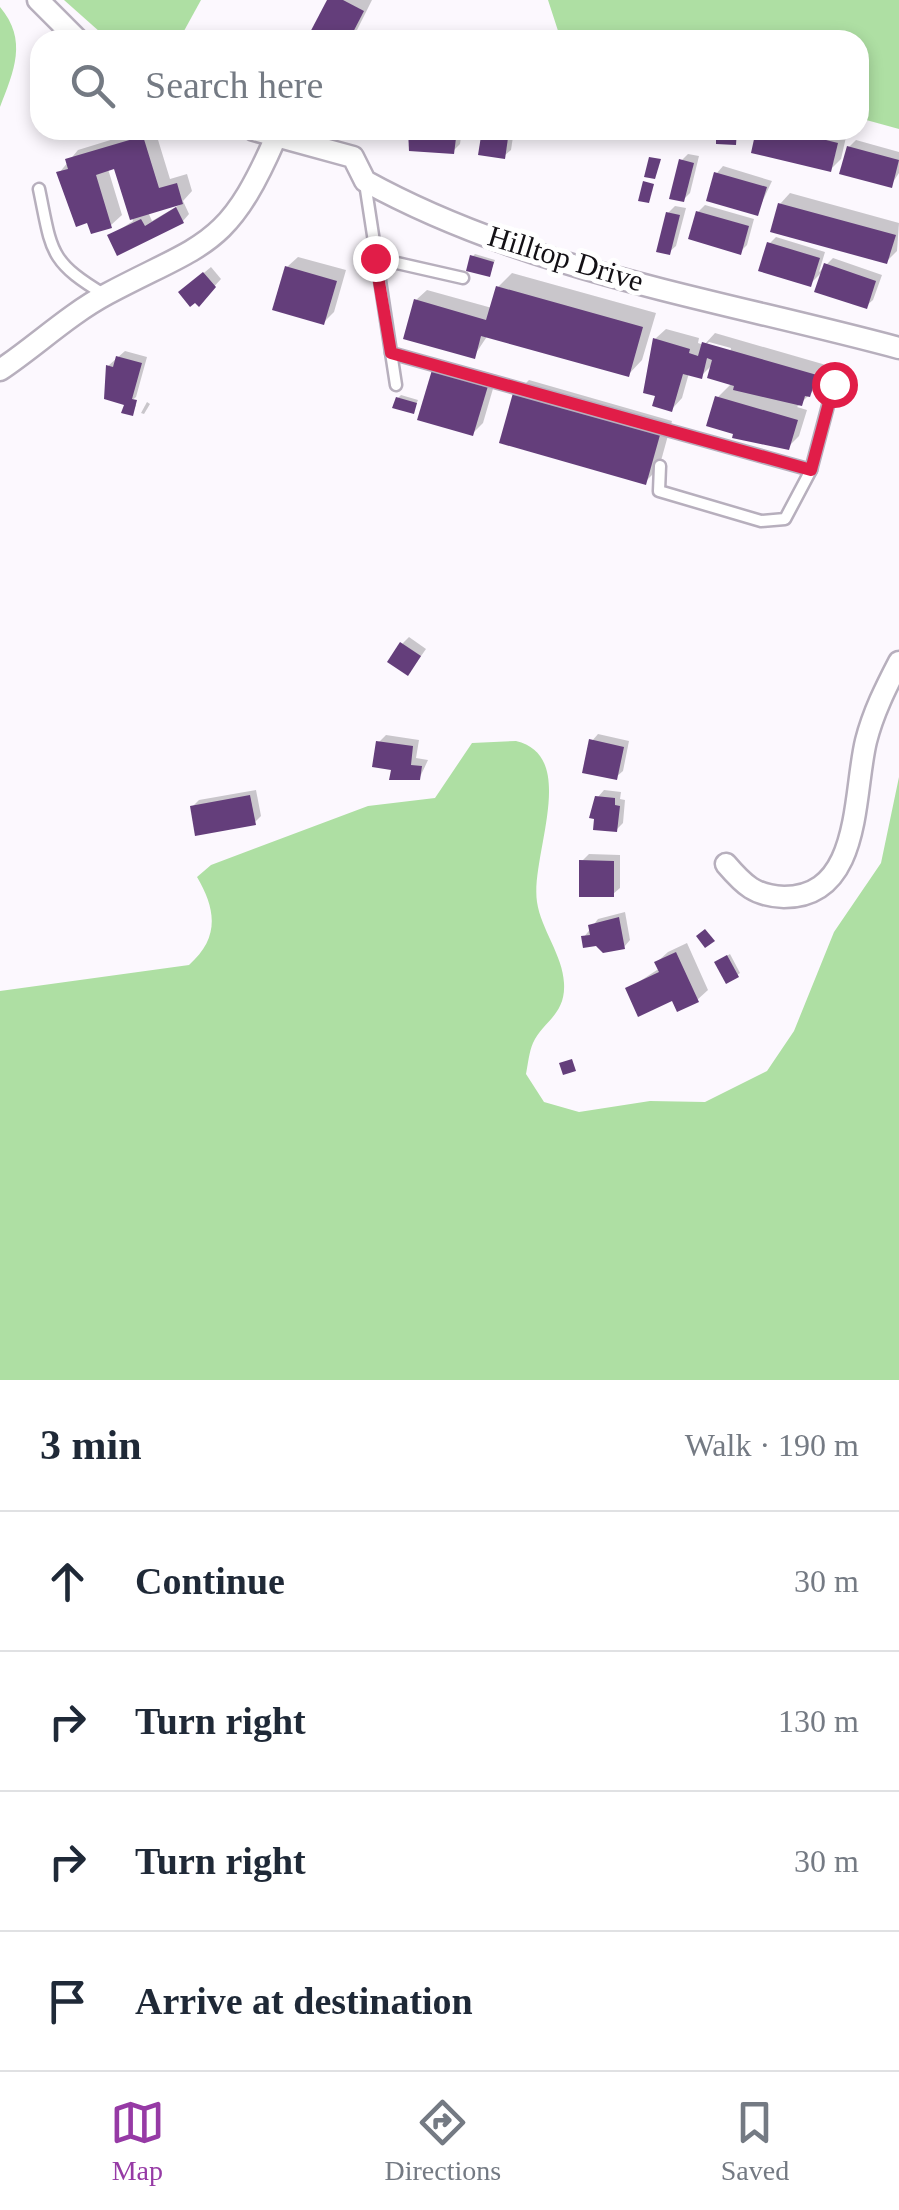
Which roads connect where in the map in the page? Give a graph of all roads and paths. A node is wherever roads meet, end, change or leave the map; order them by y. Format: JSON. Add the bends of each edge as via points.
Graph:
{"nodes":[{"id":1,"x":38,"y":0,"type":"edge"},
{"id":2,"x":68,"y":30,"type":"edge"},
{"id":3,"x":274,"y":140,"type":"edge"},
{"id":4,"x":278,"y":140,"type":"edge"},
{"id":5,"x":365,"y":181,"type":"junction"},
{"id":6,"x":40,"y":189,"type":"dead end"},
{"id":7,"x":375,"y":258,"type":"junction"},
{"id":8,"x":464,"y":278,"type":"dead end"},
{"id":9,"x":104,"y":295,"type":"junction"},
{"id":10,"x":899,"y":348,"type":"edge"},
{"id":11,"x":391,"y":353,"type":"junction"},
{"id":12,"x":0,"y":370,"type":"edge"},
{"id":13,"x":834,"y":384,"type":"dead end"},
{"id":14,"x":396,"y":385,"type":"dead end"},
{"id":15,"x":660,"y":466,"type":"dead end"},
{"id":16,"x":811,"y":470,"type":"junction"},
{"id":17,"x":899,"y":662,"type":"edge"},
{"id":18,"x":726,"y":864,"type":"dead end"}],
"edges":[{"from":1,"to":2,"type":"street"},
{"from":3,"to":9,"type":"street","via":[[252,192],[214,238]]},
{"from":4,"to":5,"type":"street","name":"Hilltop Drive","via":[[353,157]]},
{"from":5,"to":7,"type":"lane"},
{"from":5,"to":10,"type":"street","name":"Hilltop Drive","via":[[501,241]]},
{"from":6,"to":9,"type":"lane","via":[[53,253],[70,274]]},
{"from":7,"to":8,"type":"lane"},
{"from":7,"to":11,"type":"lane"},
{"from":9,"to":12,"type":"street"},
{"from":11,"to":14,"type":"lane"},
{"from":11,"to":16,"type":"lane"},
{"from":13,"to":16,"type":"lane"},
{"from":15,"to":16,"type":"lane","via":[[659,491],[772,522],[794,508]]},
{"from":17,"to":18,"type":"street","via":[[866,739],[850,836],[835,872],[809,894],[772,896],[745,886]]}]}
